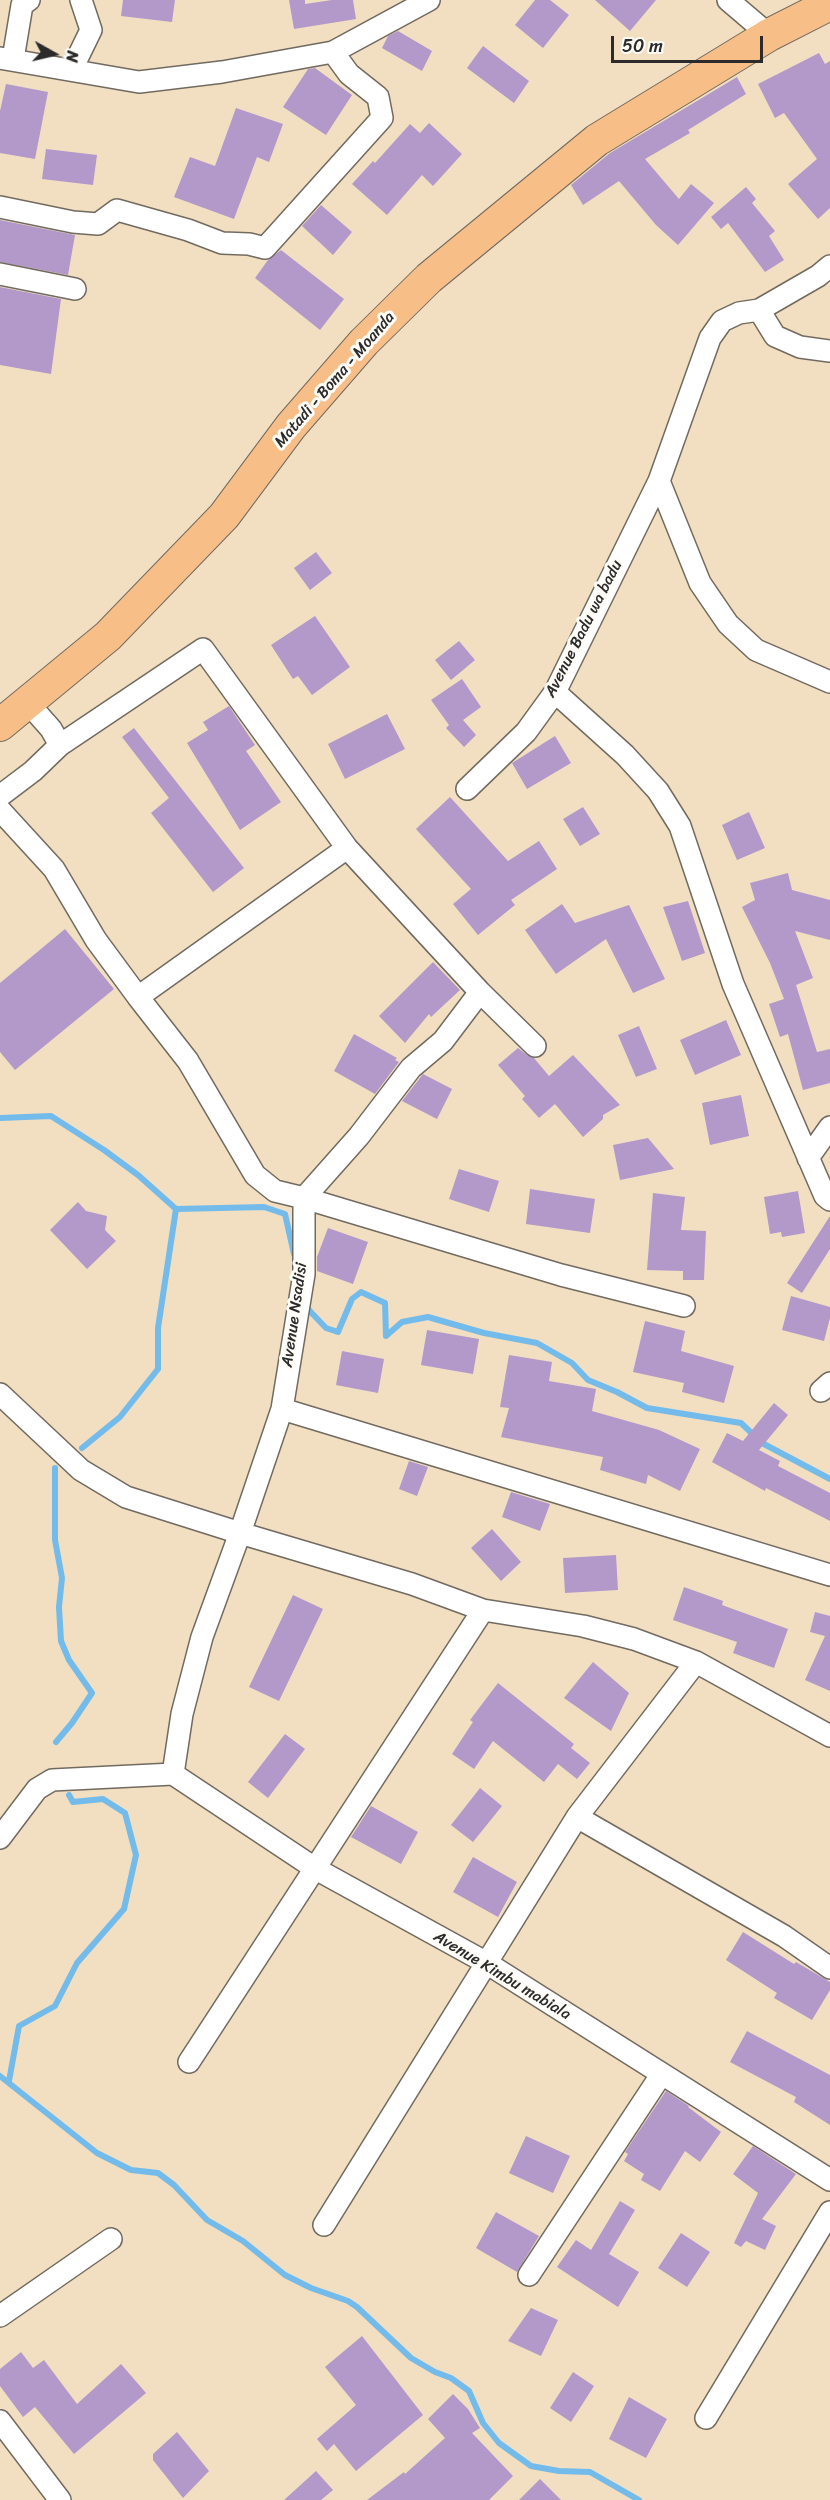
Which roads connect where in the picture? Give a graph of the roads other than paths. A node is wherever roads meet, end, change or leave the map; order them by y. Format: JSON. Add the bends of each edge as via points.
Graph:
{"nodes":[{"id":1,"x":28,"y":0,"type":"edge"},
{"id":2,"x":81,"y":0,"type":"edge"},
{"id":3,"x":728,"y":0,"type":"edge"},
{"id":4,"x":418,"y":3,"type":"edge"},
{"id":5,"x":830,"y":4,"type":"edge"},
{"id":6,"x":769,"y":35,"type":"junction"},
{"id":7,"x":333,"y":52,"type":"junction"},
{"id":8,"x":7,"y":58,"type":"edge"},
{"id":9,"x":72,"y":69,"type":"junction"},
{"id":10,"x":0,"y":207,"type":"edge"},
{"id":11,"x":830,"y":266,"type":"edge"},
{"id":12,"x":0,"y":274,"type":"edge"},
{"id":13,"x":75,"y":289,"type":"dead end"},
{"id":14,"x":759,"y":310,"type":"junction"},
{"id":15,"x":830,"y":351,"type":"edge"},
{"id":16,"x":658,"y":481,"type":"junction"},
{"id":17,"x":830,"y":682,"type":"edge"},
{"id":18,"x":555,"y":692,"type":"junction"},
{"id":19,"x":28,"y":703,"type":"junction"},
{"id":20,"x":0,"y":725,"type":"edge"},
{"id":21,"x":60,"y":745,"type":"junction"},
{"id":22,"x":466,"y":789,"type":"dead end"},
{"id":23,"x":0,"y":796,"type":"edge"},
{"id":24,"x":0,"y":810,"type":"edge"},
{"id":25,"x":347,"y":848,"type":"junction"},
{"id":26,"x":480,"y":992,"type":"junction"},
{"id":27,"x":138,"y":997,"type":"junction"},
{"id":28,"x":535,"y":1046,"type":"dead end"},
{"id":29,"x":830,"y":1127,"type":"edge"},
{"id":30,"x":808,"y":1158,"type":"junction"},
{"id":31,"x":304,"y":1198,"type":"junction"},
{"id":32,"x":830,"y":1200,"type":"edge"},
{"id":33,"x":684,"y":1306,"type":"dead end"},
{"id":34,"x":0,"y":1394,"type":"edge"},
{"id":35,"x":282,"y":1409,"type":"junction"},
{"id":36,"x":240,"y":1533,"type":"junction"},
{"id":37,"x":830,"y":1575,"type":"edge"},
{"id":38,"x":483,"y":1610,"type":"junction"},
{"id":39,"x":696,"y":1662,"type":"junction"},
{"id":40,"x":830,"y":1736,"type":"edge"},
{"id":41,"x":173,"y":1774,"type":"junction"},
{"id":42,"x":577,"y":1817,"type":"junction"},
{"id":43,"x":0,"y":1838,"type":"edge"},
{"id":44,"x":316,"y":1869,"type":"junction"},
{"id":45,"x":485,"y":1962,"type":"junction"},
{"id":46,"x":830,"y":1968,"type":"edge"},
{"id":47,"x":189,"y":2062,"type":"dead end"},
{"id":48,"x":661,"y":2075,"type":"junction"},
{"id":49,"x":830,"y":2180,"type":"edge"},
{"id":50,"x":830,"y":2212,"type":"edge"},
{"id":51,"x":324,"y":2225,"type":"dead end"},
{"id":52,"x":111,"y":2239,"type":"dead end"},
{"id":53,"x":529,"y":2275,"type":"dead end"},
{"id":54,"x":0,"y":2316,"type":"edge"},
{"id":55,"x":706,"y":2418,"type":"dead end"},
{"id":56,"x":0,"y":2421,"type":"edge"},
{"id":57,"x":60,"y":2500,"type":"edge"}],
"edges":[{"from":1,"to":8,"type":"street","via":[[22,5]]},
{"from":2,"to":9,"type":"street","via":[[91,30]]},
{"from":3,"to":6,"type":"street"},
{"from":4,"to":7,"type":"street"},
{"from":5,"to":6,"type":"highway","name":"Matadi - Boma - Moanda"},
{"from":6,"to":19,"type":"highway","name":"Matadi - Boma - Moanda","via":[[597,140],[429,278],[364,342],[298,418],[224,516],[108,636]]},
{"from":7,"to":9,"type":"street","via":[[139,82]]},
{"from":7,"to":10,"type":"street","via":[[349,74],[378,97],[382,118],[265,248],[222,243],[117,210],[98,225]]},
{"from":8,"to":9,"type":"street"},
{"from":11,"to":14,"type":"street","name":"Avenue Badu wa badu"},
{"from":12,"to":13,"type":"street"},
{"from":14,"to":15,"type":"street","via":[[775,336],[800,347]]},
{"from":14,"to":16,"type":"street","name":"Avenue Badu wa badu","via":[[722,321],[710,338]]},
{"from":16,"to":17,"type":"street","via":[[699,583],[728,624],[756,650]]},
{"from":16,"to":18,"type":"street","name":"Avenue Badu wa badu"},
{"from":18,"to":22,"type":"street","name":"Avenue Badu wa badu","via":[[526,732]]},
{"from":18,"to":30,"type":"street","via":[[645,776],[680,826],[733,984]]},
{"from":19,"to":20,"type":"highway","name":"Matadi - Boma - Moanda"},
{"from":19,"to":21,"type":"street"},
{"from":21,"to":23,"type":"street"},
{"from":21,"to":25,"type":"street","via":[[203,649]]},
{"from":24,"to":27,"type":"street","via":[[54,869],[96,940]]},
{"from":25,"to":26,"type":"street"},
{"from":25,"to":27,"type":"street"},
{"from":26,"to":28,"type":"street"},
{"from":26,"to":31,"type":"street","via":[[443,1041],[411,1068],[359,1136]]},
{"from":27,"to":31,"type":"street","via":[[188,1061],[255,1175],[275,1191]]},
{"from":29,"to":30,"type":"street"},
{"from":30,"to":32,"type":"street"},
{"from":31,"to":33,"type":"street","via":[[561,1275]]},
{"from":31,"to":35,"type":"street","name":"Avenue Nsadisi","via":[[304,1274]]},
{"from":34,"to":36,"type":"street","via":[[81,1470],[126,1497]]},
{"from":35,"to":36,"type":"street","name":"Avenue Nsadisi"},
{"from":35,"to":37,"type":"street"},
{"from":36,"to":38,"type":"street","via":[[412,1584]]},
{"from":36,"to":41,"type":"street","name":"Avenue Nsadisi","via":[[202,1637],[182,1714]]},
{"from":38,"to":39,"type":"street","via":[[584,1626]]},
{"from":38,"to":44,"type":"street"},
{"from":39,"to":40,"type":"street"},
{"from":39,"to":42,"type":"street"},
{"from":41,"to":43,"type":"street","via":[[52,1780],[37,1789]]},
{"from":41,"to":44,"type":"street","name":"Avenue Kimbu mabiala"},
{"from":42,"to":45,"type":"street"},
{"from":42,"to":46,"type":"street","via":[[784,1936]]},
{"from":44,"to":45,"type":"street","name":"Avenue Kimbu mabiala"},
{"from":44,"to":47,"type":"street"},
{"from":45,"to":48,"type":"street","name":"Avenue Kimbu mabiala"},
{"from":45,"to":51,"type":"street"},
{"from":48,"to":49,"type":"street","name":"Avenue Kimbu mabiala"},
{"from":48,"to":53,"type":"street"},
{"from":50,"to":55,"type":"street"},
{"from":52,"to":54,"type":"street"},
{"from":56,"to":57,"type":"street"}]}
